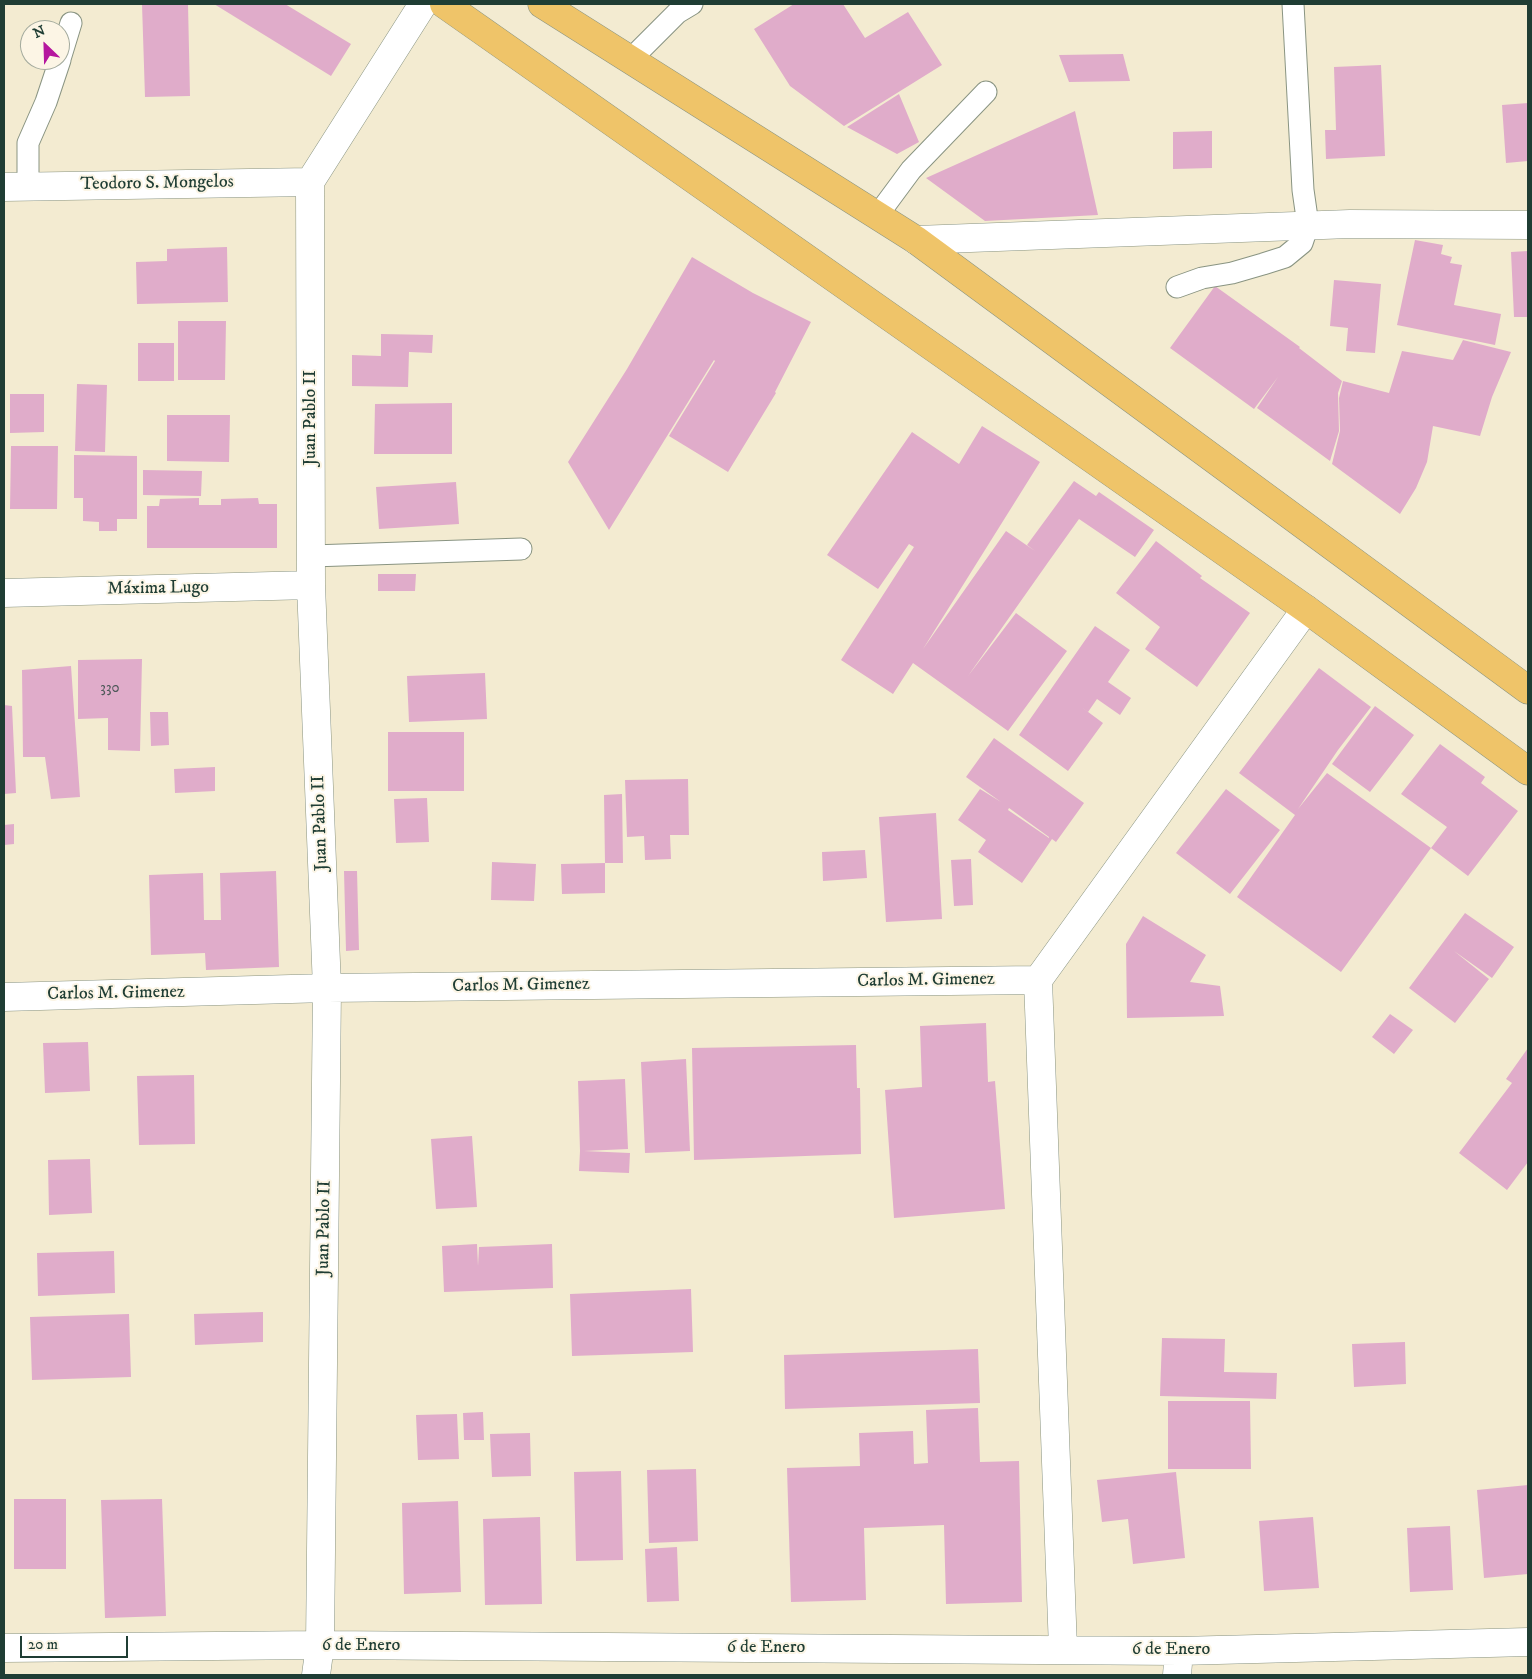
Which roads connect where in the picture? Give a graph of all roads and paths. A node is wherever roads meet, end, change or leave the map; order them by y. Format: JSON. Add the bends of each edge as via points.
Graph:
{"nodes":[{"id":1,"x":423,"y":4,"type":"edge"},
{"id":2,"x":444,"y":4,"type":"edge"},
{"id":3,"x":542,"y":4,"type":"edge"},
{"id":4,"x":692,"y":4,"type":"edge"},
{"id":5,"x":1293,"y":4,"type":"edge"},
{"id":6,"x":71,"y":23,"type":"dead end"},
{"id":7,"x":70,"y":26,"type":"edge"},
{"id":8,"x":630,"y":60,"type":"junction"},
{"id":9,"x":56,"y":70,"type":"edge"},
{"id":10,"x":986,"y":92,"type":"dead end"},
{"id":11,"x":310,"y":182,"type":"junction"},
{"id":12,"x":16,"y":187,"type":"edge"},
{"id":13,"x":877,"y":216,"type":"junction"},
{"id":14,"x":1308,"y":225,"type":"junction"},
{"id":15,"x":1528,"y":226,"type":"edge"},
{"id":16,"x":916,"y":240,"type":"junction"},
{"id":17,"x":1177,"y":287,"type":"dead end"},
{"id":18,"x":521,"y":549,"type":"dead end"},
{"id":19,"x":312,"y":556,"type":"junction"},
{"id":20,"x":311,"y":585,"type":"junction"},
{"id":21,"x":4,"y":593,"type":"edge"},
{"id":22,"x":1306,"y":608,"type":"junction"},
{"id":23,"x":1528,"y":690,"type":"edge"},
{"id":24,"x":1528,"y":772,"type":"edge"},
{"id":25,"x":1038,"y":980,"type":"junction"},
{"id":26,"x":327,"y":988,"type":"junction"},
{"id":27,"x":4,"y":997,"type":"edge"},
{"id":28,"x":1528,"y":1642,"type":"edge"},
{"id":29,"x":320,"y":1645,"type":"junction"},
{"id":30,"x":4,"y":1648,"type":"edge"},
{"id":31,"x":1063,"y":1649,"type":"junction"},
{"id":32,"x":1178,"y":1663,"type":"edge"},
{"id":33,"x":316,"y":1675,"type":"edge"}],
"edges":[{"from":1,"to":11,"type":"street"},
{"from":2,"to":22,"type":"highway"},
{"from":3,"to":8,"type":"highway"},
{"from":4,"to":8,"type":"lane","via":[[676,13]]},
{"from":5,"to":14,"type":"lane","via":[[1303,190]]},
{"from":6,"to":7,"type":"lane"},
{"from":8,"to":13,"type":"highway"},
{"from":9,"to":12,"type":"lane","via":[[28,143]]},
{"from":10,"to":13,"type":"lane","via":[[911,170]]},
{"from":11,"to":12,"type":"street","name":"Teodoro S. Mongelos"},
{"from":11,"to":19,"type":"street","name":"Juan Pablo II"},
{"from":13,"to":16,"type":"highway"},
{"from":14,"to":15,"type":"street"},
{"from":14,"to":16,"type":"street"},
{"from":14,"to":17,"type":"lane","via":[[1302,243],[1285,256]]},
{"from":16,"to":23,"type":"highway"},
{"from":18,"to":19,"type":"lane"},
{"from":19,"to":20,"type":"street","name":"Juan Pablo II"},
{"from":20,"to":21,"type":"street","name":"Máxima Lugo"},
{"from":20,"to":26,"type":"street","name":"Juan Pablo II"},
{"from":22,"to":24,"type":"highway"},
{"from":22,"to":25,"type":"street"},
{"from":25,"to":26,"type":"street","name":"Carlos M. Gimenez"},
{"from":25,"to":31,"type":"street"},
{"from":26,"to":27,"type":"street","name":"Carlos M. Gimenez"},
{"from":26,"to":29,"type":"street","name":"Juan Pablo II"},
{"from":28,"to":32,"type":"street","name":"6 de Enero"},
{"from":29,"to":30,"type":"street","name":"6 de Enero"},
{"from":29,"to":31,"type":"street","name":"6 de Enero"},
{"from":29,"to":33,"type":"street","name":"Juan Pablo II"},
{"from":31,"to":32,"type":"street","name":"6 de Enero"}]}
